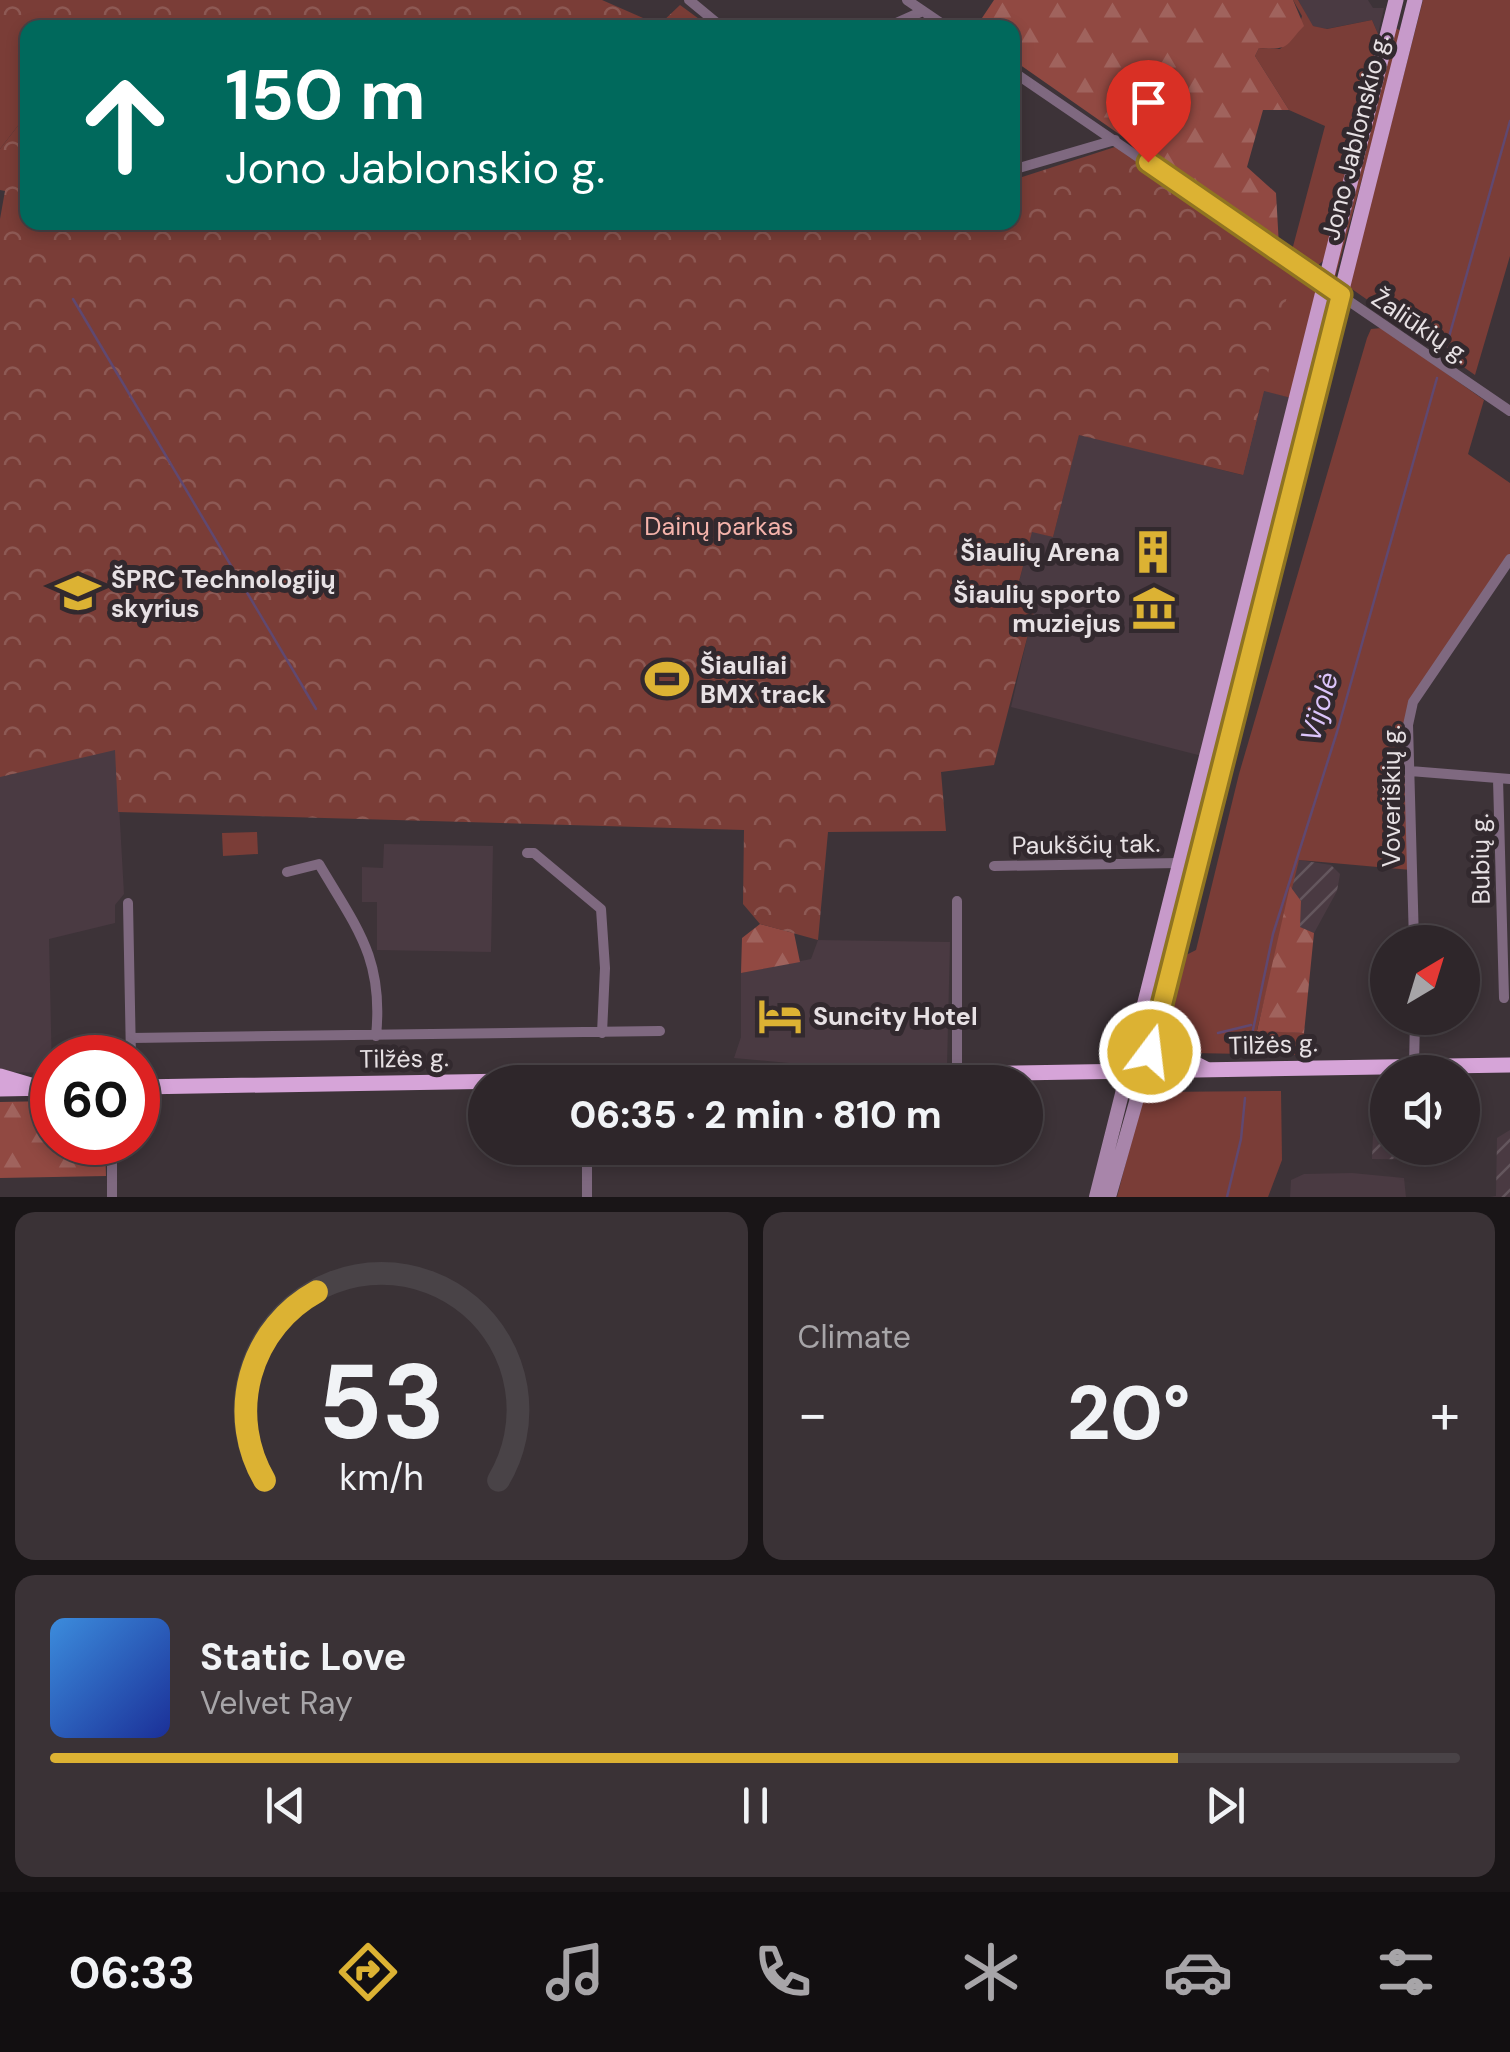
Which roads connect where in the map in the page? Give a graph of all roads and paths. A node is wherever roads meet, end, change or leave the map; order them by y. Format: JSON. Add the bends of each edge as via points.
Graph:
{"nodes":[{"id":1,"x":690,"y":0,"type":"edge"},
{"id":2,"x":907,"y":0,"type":"edge"},
{"id":3,"x":1396,"y":0,"type":"edge"},
{"id":4,"x":1415,"y":0,"type":"edge"},
{"id":5,"x":923,"y":11,"type":"junction"},
{"id":6,"x":714,"y":20,"type":"edge"},
{"id":7,"x":902,"y":20,"type":"edge"},
{"id":8,"x":936,"y":20,"type":"edge"},
{"id":9,"x":1020,"y":76,"type":"edge"},
{"id":10,"x":1116,"y":140,"type":"junction"},
{"id":11,"x":1020,"y":168,"type":"edge"},
{"id":12,"x":1324,"y":284,"type":"junction"},
{"id":13,"x":1341,"y":295,"type":"junction"},
{"id":14,"x":1510,"y":411,"type":"edge"},
{"id":15,"x":1510,"y":559,"type":"edge"},
{"id":16,"x":1410,"y":772,"type":"junction"},
{"id":17,"x":1504,"y":779,"type":"edge"},
{"id":18,"x":528,"y":852,"type":"dead end"},
{"id":19,"x":1187,"y":865,"type":"junction"},
{"id":20,"x":994,"y":866,"type":"dead end"},
{"id":21,"x":287,"y":872,"type":"dead end"},
{"id":22,"x":957,"y":901,"type":"dead end"},
{"id":23,"x":128,"y":903,"type":"dead end"},
{"id":24,"x":1414,"y":925,"type":"edge"},
{"id":25,"x":1504,"y":998,"type":"dead end"},
{"id":26,"x":1161,"y":1009,"type":"junction"},
{"id":27,"x":660,"y":1031,"type":"dead end"},
{"id":28,"x":602,"y":1033,"type":"junction"},
{"id":29,"x":131,"y":1035,"type":"edge"},
{"id":30,"x":376,"y":1036,"type":"junction"},
{"id":31,"x":160,"y":1038,"type":"edge"},
{"id":32,"x":957,"y":1065,"type":"edge"},
{"id":33,"x":1480,"y":1065,"type":"edge"},
{"id":34,"x":1510,"y":1065,"type":"edge"},
{"id":35,"x":1370,"y":1067,"type":"edge"},
{"id":36,"x":1212,"y":1071,"type":"junction"},
{"id":37,"x":1135,"y":1074,"type":"junction"},
{"id":38,"x":1043,"y":1075,"type":"edge"},
{"id":39,"x":0,"y":1076,"type":"edge"},
{"id":40,"x":468,"y":1083,"type":"edge"},
{"id":41,"x":30,"y":1084,"type":"edge"},
{"id":42,"x":160,"y":1087,"type":"edge"},
{"id":43,"x":30,"y":1088,"type":"edge"},
{"id":44,"x":0,"y":1089,"type":"edge"},
{"id":45,"x":112,"y":1165,"type":"edge"},
{"id":46,"x":587,"y":1165,"type":"edge"},
{"id":47,"x":112,"y":1197,"type":"edge"},
{"id":48,"x":587,"y":1197,"type":"edge"},
{"id":49,"x":1096,"y":1197,"type":"edge"},
{"id":50,"x":1109,"y":1197,"type":"edge"}],
"edges":[{"from":1,"to":6,"type":"street"},
{"from":2,"to":5,"type":"street"},
{"from":3,"to":12,"type":"main road","name":"Jono Jablonskio g."},
{"from":4,"to":13,"type":"main road","name":"Jono Jablonskio g."},
{"from":5,"to":7,"type":"street"},
{"from":5,"to":8,"type":"street"},
{"from":9,"to":10,"type":"street","name":"Žaliūkių g."},
{"from":10,"to":11,"type":"street"},
{"from":10,"to":12,"type":"street","name":"Žaliūkių g."},
{"from":12,"to":13,"type":"street","name":"Žaliūkių g."},
{"from":12,"to":19,"type":"main road","name":"Jono Jablonskio g."},
{"from":13,"to":14,"type":"street","name":"Žaliūkių g."},
{"from":13,"to":19,"type":"main road","name":"Jono Jablonskio g."},
{"from":15,"to":16,"type":"street","name":"Voveriškių g.","via":[[1413,702]]},
{"from":16,"to":17,"type":"street"},
{"from":16,"to":24,"type":"street","name":"Voveriškių g."},
{"from":17,"to":25,"type":"street","name":"Bubių g."},
{"from":18,"to":28,"type":"street","via":[[602,908]]},
{"from":19,"to":20,"type":"street","name":"Paukščių tak."},
{"from":19,"to":26,"type":"main road"},
{"from":19,"to":37,"type":"main road"},
{"from":21,"to":30,"type":"street","via":[[319,864],[366,945],[377,972]]},
{"from":22,"to":32,"type":"street"},
{"from":23,"to":29,"type":"street"},
{"from":26,"to":36,"type":"highway","via":[[1174,1051]]},
{"from":26,"to":37,"type":"main road"},
{"from":27,"to":28,"type":"street"},
{"from":28,"to":30,"type":"street"},
{"from":30,"to":31,"type":"street"},
{"from":33,"to":34,"type":"highway","name":"Tilžės g."},
{"from":35,"to":36,"type":"highway","name":"Tilžės g."},
{"from":36,"to":37,"type":"highway","name":"Tilžės g."},
{"from":37,"to":38,"type":"highway","name":"Tilžės g."},
{"from":37,"to":49,"type":"main road"},
{"from":37,"to":50,"type":"main road"},
{"from":39,"to":41,"type":"highway"},
{"from":40,"to":42,"type":"highway","name":"Tilžės g."},
{"from":43,"to":44,"type":"highway"},
{"from":45,"to":47,"type":"street"},
{"from":46,"to":48,"type":"street"}]}
